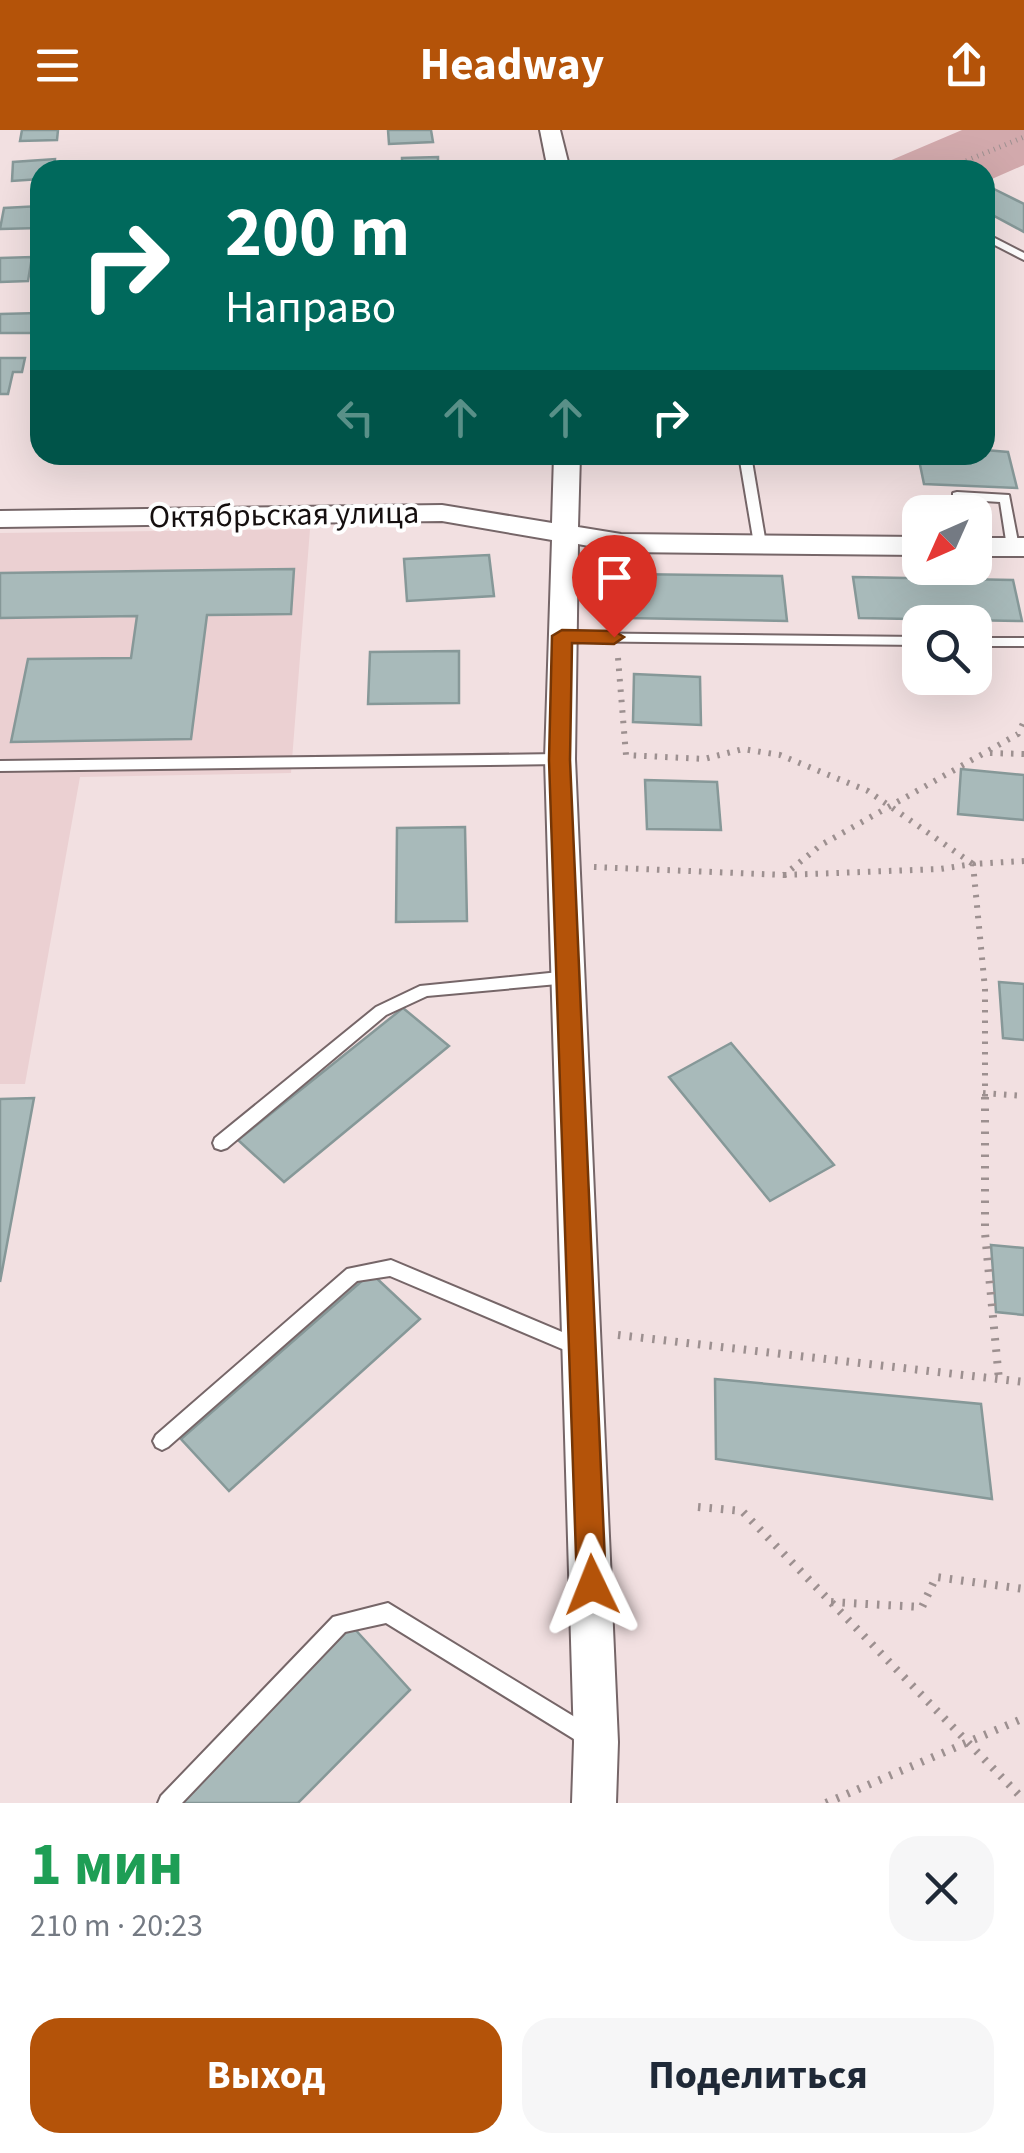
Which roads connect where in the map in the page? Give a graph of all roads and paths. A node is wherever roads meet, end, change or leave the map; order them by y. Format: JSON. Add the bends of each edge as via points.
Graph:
{"nodes":[{"id":1,"x":550,"y":130,"type":"edge"},
{"id":2,"x":1024,"y":137,"type":"edge"},
{"id":3,"x":557,"y":160,"type":"edge"},
{"id":4,"x":968,"y":160,"type":"edge"},
{"id":5,"x":995,"y":241,"type":"edge"},
{"id":6,"x":1024,"y":257,"type":"edge"},
{"id":7,"x":566,"y":465,"type":"edge"},
{"id":8,"x":747,"y":465,"type":"edge"},
{"id":9,"x":992,"y":497,"type":"edge"},
{"id":10,"x":0,"y":518,"type":"edge"},
{"id":11,"x":566,"y":534,"type":"junction"},
{"id":12,"x":760,"y":544,"type":"junction"},
{"id":13,"x":902,"y":546,"type":"edge"},
{"id":14,"x":992,"y":547,"type":"edge"},
{"id":15,"x":1018,"y":547,"type":"edge"},
{"id":16,"x":562,"y":636,"type":"junction"},
{"id":17,"x":614,"y":637,"type":"junction"},
{"id":18,"x":902,"y":641,"type":"edge"},
{"id":19,"x":992,"y":642,"type":"edge"},
{"id":20,"x":1024,"y":642,"type":"edge"},
{"id":21,"x":1024,"y":721,"type":"edge"},
{"id":22,"x":988,"y":753,"type":"junction"},
{"id":23,"x":1024,"y":754,"type":"edge"},
{"id":24,"x":560,"y":760,"type":"junction"},
{"id":25,"x":0,"y":766,"type":"edge"},
{"id":26,"x":894,"y":807,"type":"junction"},
{"id":27,"x":1024,"y":861,"type":"edge"},
{"id":28,"x":973,"y":864,"type":"junction"},
{"id":29,"x":564,"y":865,"type":"junction"},
{"id":30,"x":784,"y":875,"type":"junction"},
{"id":31,"x":569,"y":977,"type":"junction"},
{"id":32,"x":983,"y":1093,"type":"junction"},
{"id":33,"x":1024,"y":1096,"type":"edge"},
{"id":34,"x":221,"y":1144,"type":"dead end"},
{"id":35,"x":584,"y":1340,"type":"junction"},
{"id":36,"x":999,"y":1380,"type":"junction"},
{"id":37,"x":1024,"y":1382,"type":"edge"},
{"id":38,"x":162,"y":1440,"type":"dead end"},
{"id":39,"x":698,"y":1507,"type":"dead end"},
{"id":40,"x":1024,"y":1589,"type":"edge"},
{"id":41,"x":830,"y":1602,"type":"junction"},
{"id":42,"x":1024,"y":1718,"type":"edge"},
{"id":43,"x":596,"y":1742,"type":"junction"},
{"id":44,"x":966,"y":1743,"type":"junction"},
{"id":45,"x":1024,"y":1800,"type":"edge"},
{"id":46,"x":168,"y":1803,"type":"edge"},
{"id":47,"x":594,"y":1803,"type":"edge"},
{"id":48,"x":826,"y":1803,"type":"edge"}],
"edges":[{"from":1,"to":3,"type":"street"},
{"from":2,"to":4,"type":"path"},
{"from":5,"to":6,"type":"lane"},
{"from":7,"to":11,"type":"street"},
{"from":8,"to":12,"type":"lane"},
{"from":9,"to":15,"type":"lane","via":[[1005,498]]},
{"from":10,"to":11,"type":"street","name":"Октябрьская улица","via":[[442,513]]},
{"from":11,"to":12,"type":"street","name":"Октябрьская улица","via":[[621,542]]},
{"from":11,"to":16,"type":"street"},
{"from":12,"to":13,"type":"street","name":"Октябрьская улица"},
{"from":14,"to":15,"type":"street"},
{"from":16,"to":17,"type":"lane"},
{"from":16,"to":24,"type":"street"},
{"from":17,"to":18,"type":"lane"},
{"from":17,"to":26,"type":"path","via":[[626,755],[704,759],[743,748],[776,754]]},
{"from":19,"to":20,"type":"lane"},
{"from":21,"to":22,"type":"path","via":[[1018,734]]},
{"from":22,"to":23,"type":"path"},
{"from":22,"to":26,"type":"path"},
{"from":24,"to":25,"type":"lane"},
{"from":24,"to":29,"type":"street"},
{"from":26,"to":28,"type":"path"},
{"from":26,"to":30,"type":"path","via":[[820,845]]},
{"from":27,"to":28,"type":"path"},
{"from":28,"to":30,"type":"path"},
{"from":28,"to":32,"type":"path","via":[[984,989]]},
{"from":29,"to":30,"type":"path"},
{"from":29,"to":31,"type":"street"},
{"from":31,"to":34,"type":"lane","via":[[425,990],[381,1011]]},
{"from":31,"to":35,"type":"street"},
{"from":32,"to":33,"type":"path"},
{"from":32,"to":36,"type":"path","via":[[985,1233]]},
{"from":35,"to":36,"type":"path"},
{"from":35,"to":38,"type":"lane","via":[[391,1268],[353,1274]]},
{"from":35,"to":43,"type":"street"},
{"from":36,"to":37,"type":"path"},
{"from":39,"to":41,"type":"path","via":[[742,1511]]},
{"from":40,"to":41,"type":"path","via":[[936,1577],[922,1607]]},
{"from":41,"to":44,"type":"path"},
{"from":42,"to":44,"type":"path"},
{"from":43,"to":46,"type":"lane","via":[[388,1613],[340,1624]]},
{"from":43,"to":47,"type":"street"},
{"from":44,"to":45,"type":"path"},
{"from":44,"to":48,"type":"path"}]}
